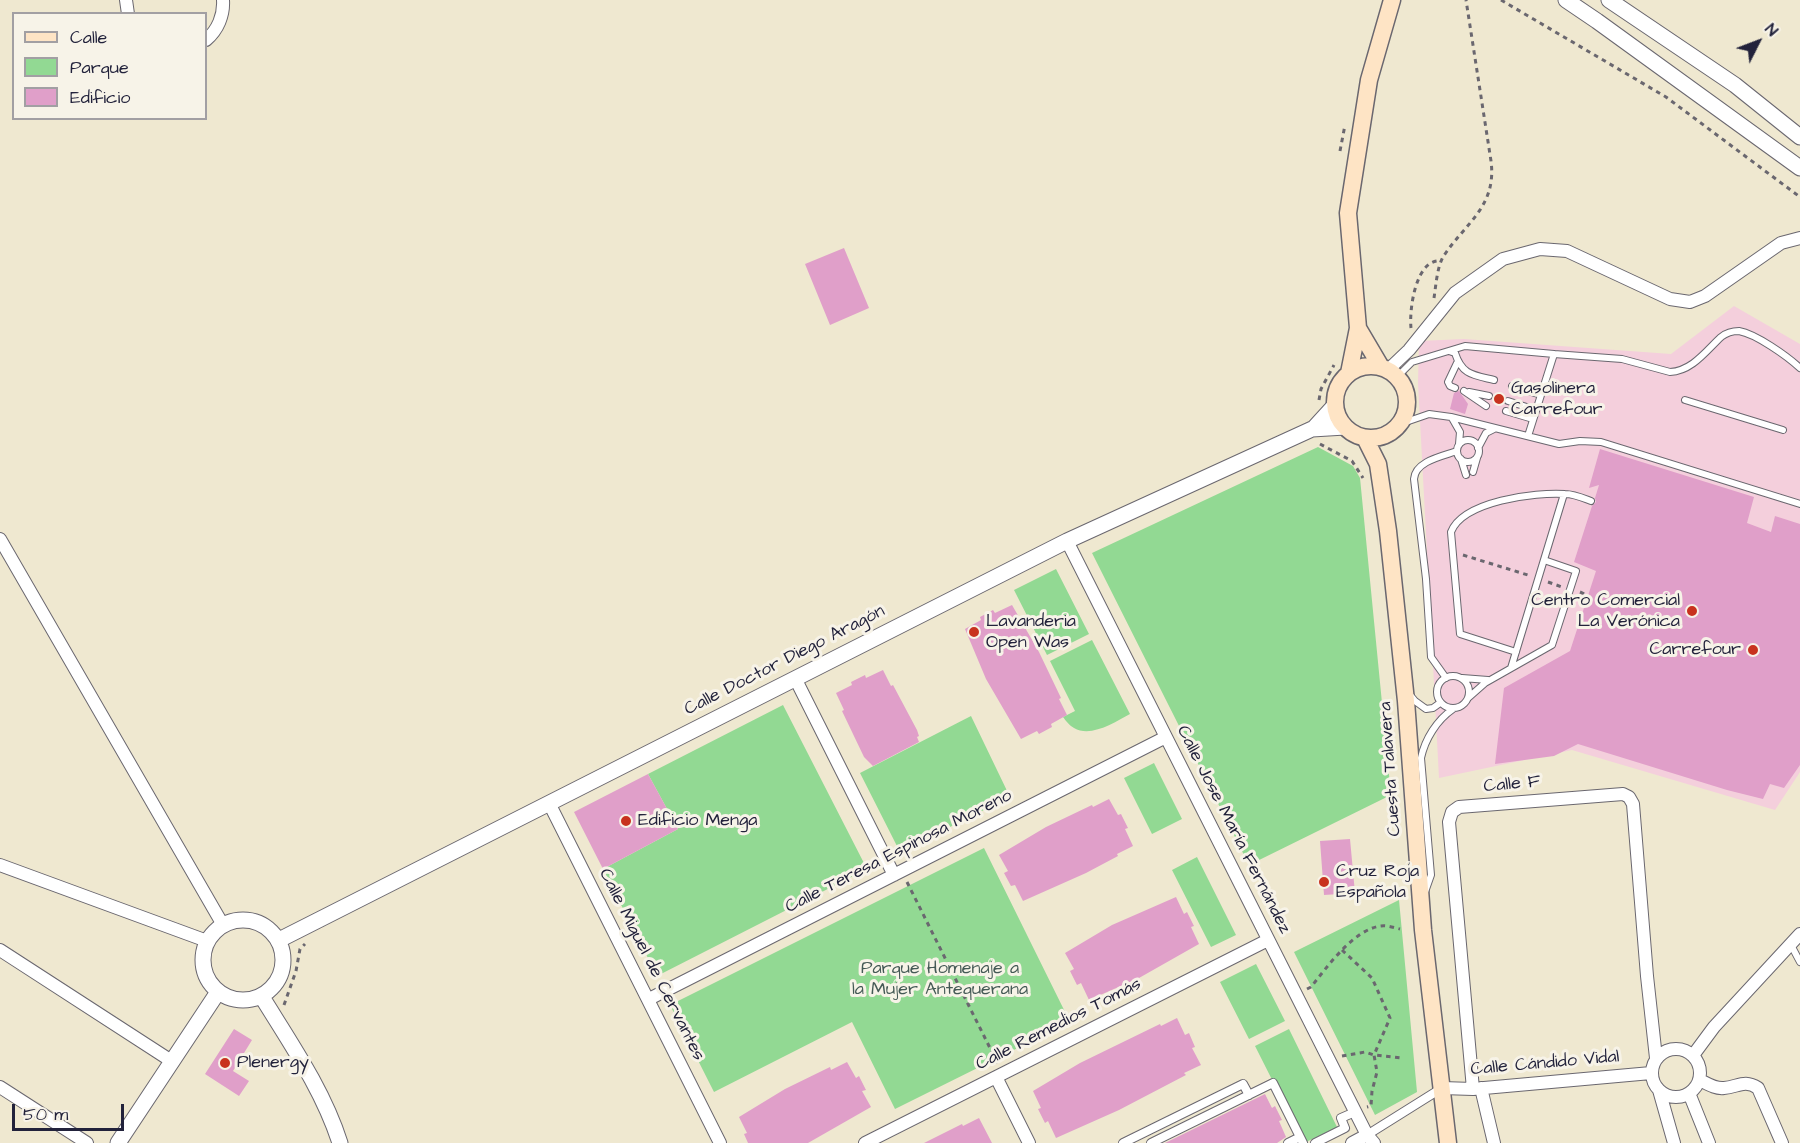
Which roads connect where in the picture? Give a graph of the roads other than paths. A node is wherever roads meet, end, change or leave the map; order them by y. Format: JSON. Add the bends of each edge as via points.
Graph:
{"nodes":[{"id":1,"x":223,"y":0,"type":"edge"},
{"id":2,"x":1392,"y":0,"type":"edge"},
{"id":3,"x":1566,"y":0,"type":"edge"},
{"id":4,"x":1609,"y":0,"type":"edge"},
{"id":5,"x":207,"y":39,"type":"edge"},
{"id":6,"x":1800,"y":136,"type":"edge"},
{"id":7,"x":1800,"y":168,"type":"edge"},
{"id":8,"x":1800,"y":238,"type":"edge"},
{"id":9,"x":1358,"y":328,"type":"junction"},
{"id":10,"x":1449,"y":351,"type":"junction"},
{"id":11,"x":1554,"y":354,"type":"junction"},
{"id":12,"x":1457,"y":359,"type":"junction"},
{"id":13,"x":1800,"y":368,"type":"edge"},
{"id":14,"x":1389,"y":372,"type":"junction"},
{"id":15,"x":1349,"y":373,"type":"junction"},
{"id":16,"x":1494,"y":380,"type":"dead end"},
{"id":17,"x":1512,"y":386,"type":"dead end"},
{"id":18,"x":1455,"y":388,"type":"dead end"},
{"id":19,"x":1541,"y":395,"type":"junction"},
{"id":20,"x":1489,"y":396,"type":"dead end"},
{"id":21,"x":1685,"y":399,"type":"dead end"},
{"id":22,"x":1508,"y":401,"type":"dead end"},
{"id":23,"x":1335,"y":405,"type":"junction"},
{"id":24,"x":1486,"y":406,"type":"dead end"},
{"id":25,"x":1536,"y":410,"type":"junction"},
{"id":26,"x":1506,"y":411,"type":"dead end"},
{"id":27,"x":1451,"y":417,"type":"junction"},
{"id":28,"x":1533,"y":419,"type":"junction"},
{"id":29,"x":1345,"y":427,"type":"junction"},
{"id":30,"x":1313,"y":429,"type":"junction"},
{"id":31,"x":1394,"y":429,"type":"junction"},
{"id":32,"x":1497,"y":429,"type":"junction"},
{"id":33,"x":1783,"y":430,"type":"dead end"},
{"id":34,"x":1528,"y":436,"type":"junction"},
{"id":35,"x":1365,"y":438,"type":"junction"},
{"id":36,"x":1478,"y":448,"type":"junction"},
{"id":37,"x":1458,"y":450,"type":"junction"},
{"id":38,"x":1477,"y":457,"type":"junction"},
{"id":39,"x":1378,"y":464,"type":"junction"},
{"id":40,"x":1564,"y":494,"type":"junction"},
{"id":41,"x":1591,"y":501,"type":"dead end"},
{"id":42,"x":1800,"y":504,"type":"edge"},
{"id":43,"x":0,"y":539,"type":"edge"},
{"id":44,"x":1067,"y":541,"type":"junction"},
{"id":45,"x":1544,"y":561,"type":"junction"},
{"id":46,"x":1516,"y":652,"type":"junction"},
{"id":47,"x":1511,"y":669,"type":"junction"},
{"id":48,"x":795,"y":678,"type":"junction"},
{"id":49,"x":1446,"y":678,"type":"junction"},
{"id":50,"x":1460,"y":678,"type":"junction"},
{"id":51,"x":1494,"y":678,"type":"junction"},
{"id":52,"x":1404,"y":681,"type":"junction"},
{"id":53,"x":1468,"y":698,"type":"junction"},
{"id":54,"x":1440,"y":703,"type":"junction"},
{"id":55,"x":1453,"y":709,"type":"junction"},
{"id":56,"x":1166,"y":737,"type":"junction"},
{"id":57,"x":549,"y":803,"type":"junction"},
{"id":58,"x":0,"y":865,"type":"edge"},
{"id":59,"x":898,"y":873,"type":"junction"},
{"id":60,"x":1421,"y":901,"type":"junction"},
{"id":61,"x":223,"y":925,"type":"junction"},
{"id":62,"x":1800,"y":934,"type":"edge"},
{"id":63,"x":279,"y":940,"type":"junction"},
{"id":64,"x":1268,"y":940,"type":"junction"},
{"id":65,"x":207,"y":941,"type":"junction"},
{"id":66,"x":1790,"y":944,"type":"junction"},
{"id":67,"x":0,"y":950,"type":"edge"},
{"id":68,"x":1800,"y":962,"type":"edge"},
{"id":69,"x":218,"y":992,"type":"junction"},
{"id":70,"x":262,"y":997,"type":"junction"},
{"id":71,"x":648,"y":999,"type":"junction"},
{"id":72,"x":1694,"y":1054,"type":"junction"},
{"id":73,"x":1656,"y":1058,"type":"junction"},
{"id":74,"x":173,"y":1062,"type":"junction"},
{"id":75,"x":1651,"y":1073,"type":"junction"},
{"id":76,"x":1000,"y":1075,"type":"junction"},
{"id":77,"x":1700,"y":1080,"type":"junction"},
{"id":78,"x":0,"y":1086,"type":"edge"},
{"id":79,"x":1442,"y":1088,"type":"junction"},
{"id":80,"x":1477,"y":1088,"type":"junction"},
{"id":81,"x":1659,"y":1090,"type":"junction"},
{"id":82,"x":1689,"y":1093,"type":"junction"},
{"id":83,"x":1249,"y":1095,"type":"junction"},
{"id":84,"x":1203,"y":1103,"type":"junction"},
{"id":85,"x":1355,"y":1112,"type":"junction"},
{"id":86,"x":1210,"y":1114,"type":"junction"},
{"id":87,"x":1167,"y":1121,"type":"junction"},
{"id":88,"x":1174,"y":1132,"type":"junction"},
{"id":89,"x":1370,"y":1139,"type":"edge"},
{"id":90,"x":1302,"y":1140,"type":"edge"},
{"id":91,"x":87,"y":1143,"type":"edge"},
{"id":92,"x":118,"y":1143,"type":"edge"},
{"id":93,"x":340,"y":1143,"type":"edge"},
{"id":94,"x":720,"y":1143,"type":"edge"},
{"id":95,"x":865,"y":1143,"type":"edge"},
{"id":96,"x":1029,"y":1143,"type":"edge"},
{"id":97,"x":1123,"y":1143,"type":"edge"},
{"id":98,"x":1151,"y":1143,"type":"edge"},
{"id":99,"x":1288,"y":1143,"type":"edge"},
{"id":100,"x":1315,"y":1143,"type":"edge"},
{"id":101,"x":1352,"y":1143,"type":"edge"},
{"id":102,"x":1448,"y":1143,"type":"edge"},
{"id":103,"x":1494,"y":1143,"type":"edge"},
{"id":104,"x":1674,"y":1143,"type":"edge"},
{"id":105,"x":1709,"y":1143,"type":"edge"},
{"id":106,"x":1782,"y":1143,"type":"edge"}],
"edges":[{"from":1,"to":5,"type":"street","via":[[219,24]]},
{"from":2,"to":9,"type":"main road","via":[[1369,80],[1348,213]]},
{"from":3,"to":7,"type":"street"},
{"from":4,"to":6,"type":"street","via":[[1735,85]]},
{"from":8,"to":14,"type":"street","via":[[1781,243],[1705,296],[1689,302],[1670,299],[1567,251],[1540,249],[1503,259],[1455,293]]},
{"from":9,"to":14,"type":"main road"},
{"from":9,"to":15,"type":"main road"},
{"from":10,"to":11,"type":"lane","via":[[1465,346]]},
{"from":10,"to":12,"type":"lane"},
{"from":10,"to":14,"type":"lane"},
{"from":11,"to":13,"type":"lane","via":[[1615,358],[1678,372],[1726,333],[1737,331],[1754,337]]},
{"from":11,"to":19,"type":"lane"},
{"from":12,"to":16,"type":"lane","via":[[1466,371]]},
{"from":12,"to":18,"type":"lane","via":[[1456,368],[1448,377],[1450,386]]},
{"from":14,"to":15,"type":"main road","via":[[1370,366]]},
{"from":14,"to":31,"type":"main road","via":[[1404,387],[1407,400],[1406,413]]},
{"from":15,"to":23,"type":"main road","via":[[1336,393]]},
{"from":17,"to":19,"type":"lane"},
{"from":19,"to":25,"type":"lane"},
{"from":20,"to":24,"type":"lane","via":[[1464,391]]},
{"from":21,"to":33,"type":"lane"},
{"from":22,"to":25,"type":"lane"},
{"from":23,"to":29,"type":"main road"},
{"from":23,"to":30,"type":"street","name":"Calle Doctor Diego Aragón"},
{"from":25,"to":28,"type":"lane"},
{"from":26,"to":28,"type":"lane"},
{"from":27,"to":31,"type":"lane","via":[[1429,414]]},
{"from":27,"to":32,"type":"lane"},
{"from":27,"to":37,"type":"lane","via":[[1460,432]]},
{"from":28,"to":34,"type":"lane"},
{"from":29,"to":30,"type":"street","name":"Calle Doctor Diego Aragón"},
{"from":29,"to":35,"type":"main road"},
{"from":30,"to":44,"type":"street","name":"Calle Doctor Diego Aragón"},
{"from":31,"to":35,"type":"main road","via":[[1377,438]]},
{"from":31,"to":39,"type":"main road","name":"Cuesta Talavera"},
{"from":32,"to":34,"type":"lane"},
{"from":32,"to":36,"type":"lane","via":[[1486,433]]},
{"from":34,"to":42,"type":"lane","via":[[1558,444],[1608,444]]},
{"from":35,"to":39,"type":"main road","name":"Cuesta Talavera"},
{"from":36,"to":37,"type":"lane","via":[[1469,441]]},
{"from":36,"to":38,"type":"lane"},
{"from":37,"to":38,"type":"lane","via":[[1468,461]]},
{"from":37,"to":38,"type":"lane","via":[[1469,473]]},
{"from":37,"to":49,"type":"lane","via":[[1423,465],[1414,479],[1431,657]]},
{"from":39,"to":52,"type":"main road","name":"Cuesta Talavera"},
{"from":40,"to":41,"type":"lane"},
{"from":40,"to":45,"type":"lane"},
{"from":40,"to":46,"type":"lane","via":[[1506,500],[1469,513],[1451,532],[1460,634]]},
{"from":43,"to":61,"type":"street"},
{"from":44,"to":48,"type":"street","name":"Calle Doctor Diego Aragón"},
{"from":44,"to":56,"type":"street","name":"Calle Jose María Fernández"},
{"from":45,"to":46,"type":"lane"},
{"from":45,"to":47,"type":"lane","via":[[1576,571],[1552,645]]},
{"from":46,"to":47,"type":"lane"},
{"from":47,"to":51,"type":"lane"},
{"from":48,"to":57,"type":"street","name":"Calle Doctor Diego Aragón"},
{"from":48,"to":59,"type":"street"},
{"from":49,"to":50,"type":"lane"},
{"from":49,"to":54,"type":"lane","via":[[1438,689]]},
{"from":50,"to":51,"type":"lane"},
{"from":50,"to":53,"type":"lane","via":[[1467,685]]},
{"from":51,"to":53,"type":"lane"},
{"from":52,"to":54,"type":"lane","via":[[1420,706],[1429,709]]},
{"from":52,"to":60,"type":"main road","name":"Cuesta Talavera"},
{"from":53,"to":55,"type":"lane"},
{"from":54,"to":55,"type":"lane"},
{"from":55,"to":60,"type":"lane","via":[[1428,737],[1421,758],[1431,875]]},
{"from":56,"to":59,"type":"street","name":"Calle Teresa Espinosa Moreno"},
{"from":56,"to":64,"type":"street","name":"Calle Jose María Fernández"},
{"from":57,"to":63,"type":"street","name":"Calle Doctor Diego Aragón"},
{"from":57,"to":71,"type":"street","name":"Calle Miguel de Cervantes"},
{"from":58,"to":65,"type":"street"},
{"from":59,"to":71,"type":"street","name":"Calle Teresa Espinosa Moreno"},
{"from":60,"to":79,"type":"main road","name":"Cuesta Talavera"},
{"from":61,"to":63,"type":"street","via":[[246,920],[259,923]]},
{"from":61,"to":65,"type":"street"},
{"from":62,"to":66,"type":"street"},
{"from":63,"to":70,"type":"street","via":[[284,966],[273,989]]},
{"from":64,"to":76,"type":"street","name":"Calle Remedios Tomás"},
{"from":64,"to":85,"type":"street","name":"Calle Jose María Fernández"},
{"from":65,"to":69,"type":"street","via":[[203,969]]},
{"from":66,"to":68,"type":"lane"},
{"from":66,"to":72,"type":"street"},
{"from":67,"to":74,"type":"street"},
{"from":69,"to":70,"type":"street","via":[[240,1001]]},
{"from":69,"to":74,"type":"street"},
{"from":70,"to":93,"type":"street","via":[[317,1087]]},
{"from":71,"to":94,"type":"street","name":"Calle Miguel de Cervantes"},
{"from":72,"to":73,"type":"street","via":[[1674,1048]]},
{"from":72,"to":77,"type":"street","via":[[1700,1066]]},
{"from":73,"to":75,"type":"street"},
{"from":73,"to":80,"type":"street","name":"Calle F","via":[[1634,804],[1629,797],[1623,794],[1459,807],[1449,822]]},
{"from":74,"to":92,"type":"street"},
{"from":75,"to":80,"type":"street","name":"Calle Cándido Vidal"},
{"from":75,"to":81,"type":"street"},
{"from":76,"to":95,"type":"street","name":"Calle Remedios Tomás"},
{"from":76,"to":96,"type":"street"},
{"from":77,"to":82,"type":"street"},
{"from":77,"to":106,"type":"street","via":[[1714,1087],[1742,1083],[1758,1088]]},
{"from":78,"to":91,"type":"street"},
{"from":79,"to":80,"type":"street","name":"Calle Cándido Vidal"},
{"from":79,"to":89,"type":"street"},
{"from":79,"to":102,"type":"main road","name":"Cuesta Talavera"},
{"from":80,"to":103,"type":"street"},
{"from":81,"to":82,"type":"street","via":[[1670,1097]]},
{"from":81,"to":104,"type":"street"},
{"from":82,"to":105,"type":"street"},
{"from":83,"to":84,"type":"street","via":[[1243,1084]]},
{"from":83,"to":86,"type":"street"},
{"from":83,"to":90,"type":"street","via":[[1273,1083]]},
{"from":84,"to":86,"type":"street"},
{"from":84,"to":87,"type":"street"},
{"from":85,"to":89,"type":"street","name":"Calle Jose María Fernández"},
{"from":85,"to":100,"type":"street","via":[[1341,1118],[1345,1128]]},
{"from":86,"to":88,"type":"street"},
{"from":87,"to":88,"type":"street"},
{"from":87,"to":97,"type":"street"},
{"from":88,"to":98,"type":"street"},
{"from":89,"to":101,"type":"street"},
{"from":90,"to":99,"type":"street"}]}
